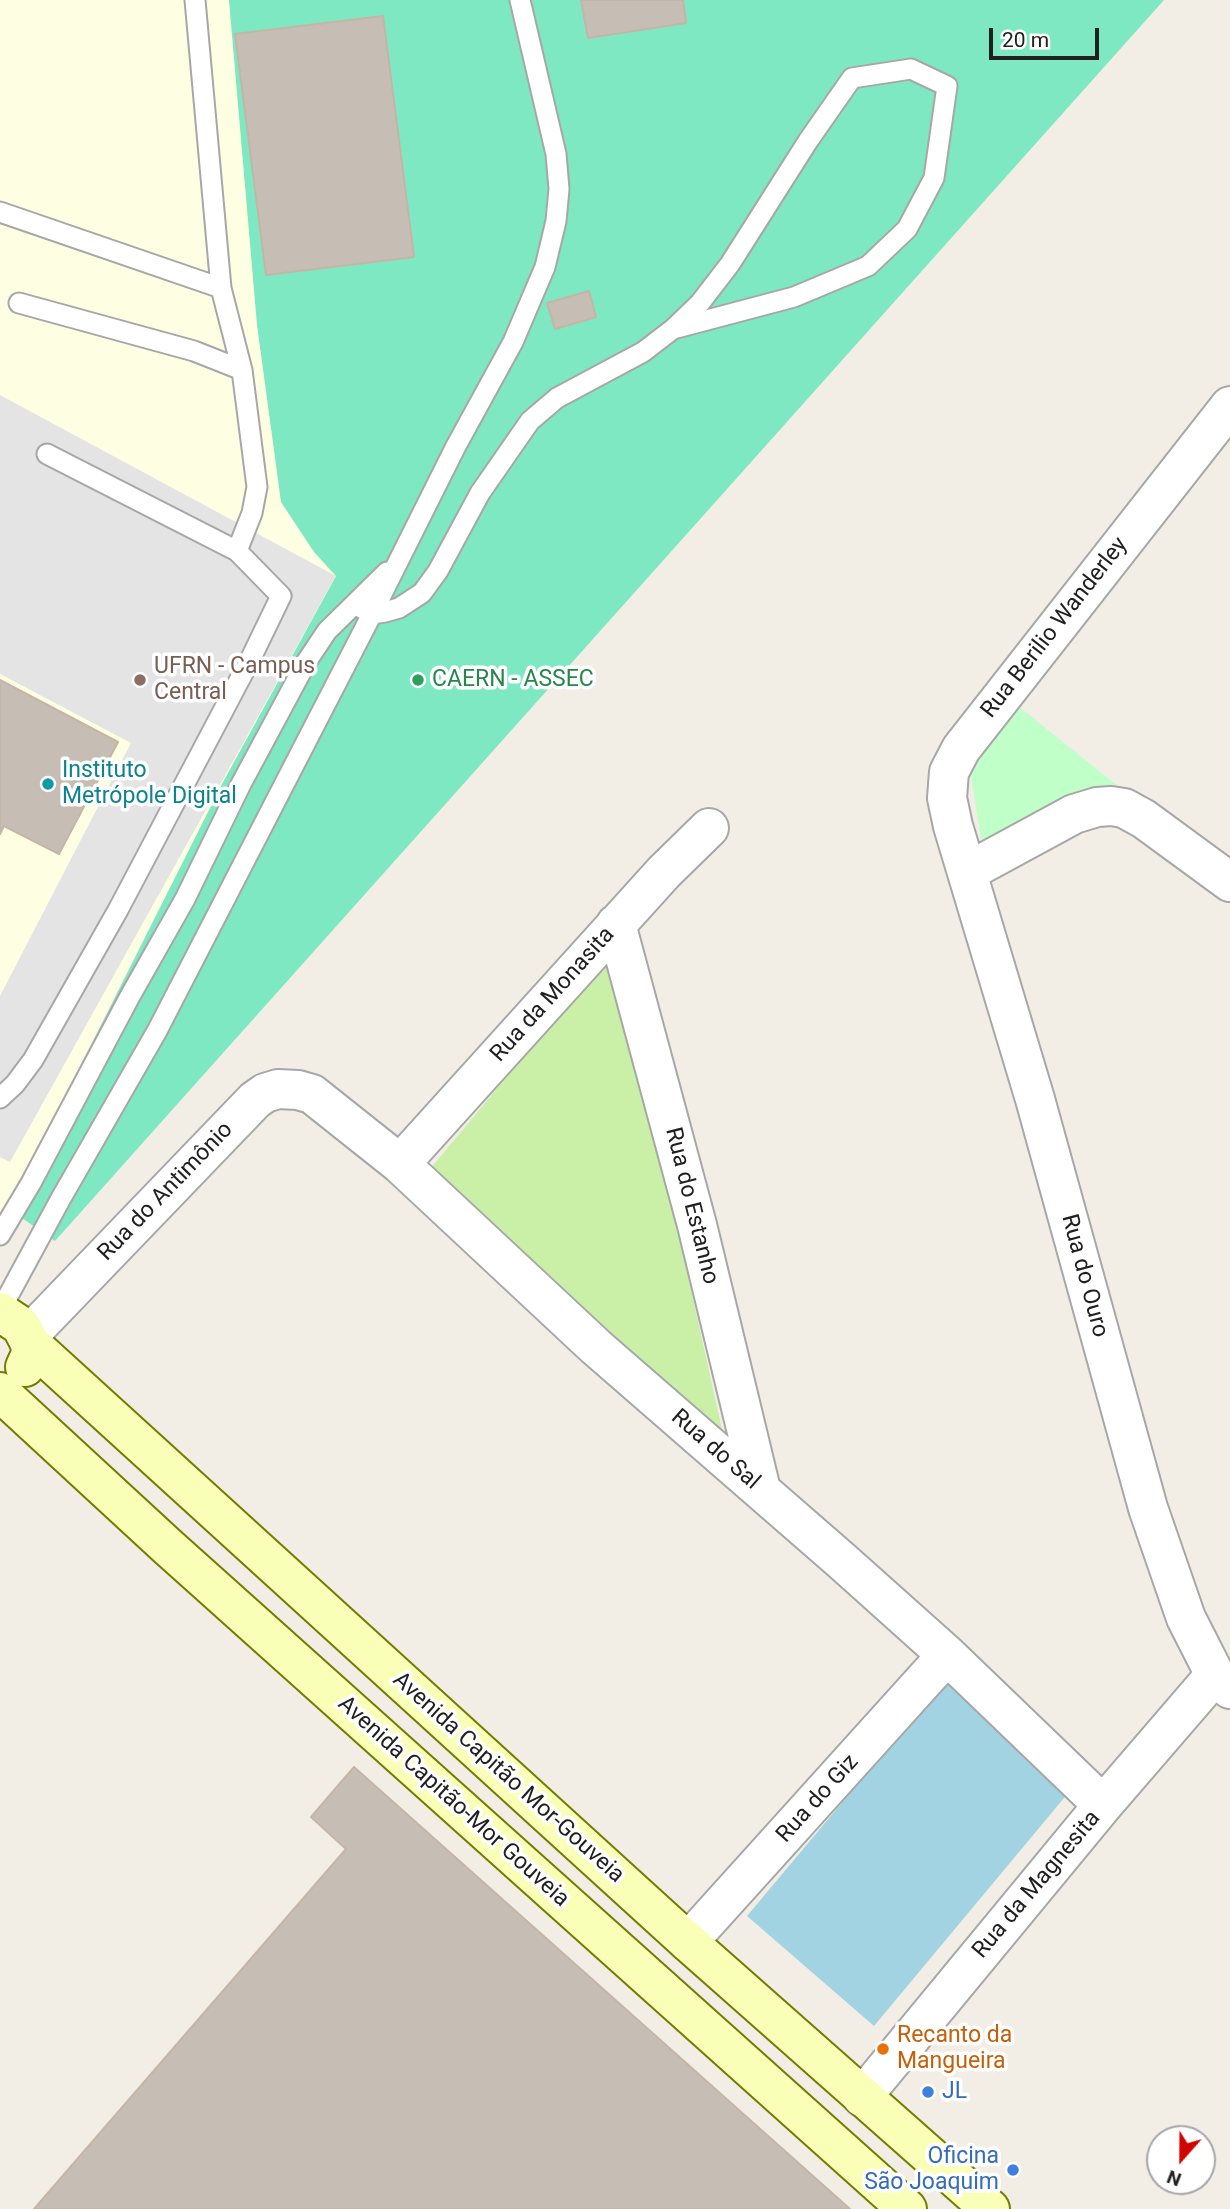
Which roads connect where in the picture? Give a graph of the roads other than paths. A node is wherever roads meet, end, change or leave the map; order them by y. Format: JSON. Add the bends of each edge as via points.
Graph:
{"nodes":[{"id":1,"x":195,"y":0,"type":"edge"},
{"id":2,"x":520,"y":0,"type":"edge"},
{"id":3,"x":0,"y":212,"type":"edge"},
{"id":4,"x":221,"y":288,"type":"junction"},
{"id":5,"x":19,"y":303,"type":"dead end"},
{"id":6,"x":673,"y":329,"type":"junction"},
{"id":7,"x":242,"y":370,"type":"junction"},
{"id":8,"x":1230,"y":406,"type":"edge"},
{"id":9,"x":47,"y":454,"type":"dead end"},
{"id":10,"x":237,"y":551,"type":"junction"},
{"id":11,"x":396,"y":564,"type":"junction"},
{"id":12,"x":355,"y":604,"type":"junction"},
{"id":13,"x":372,"y":614,"type":"junction"},
{"id":14,"x":709,"y":828,"type":"dead end"},
{"id":15,"x":967,"y":872,"type":"junction"},
{"id":16,"x":1230,"y":881,"type":"edge"},
{"id":17,"x":616,"y":924,"type":"junction"},
{"id":18,"x":0,"y":1098,"type":"edge"},
{"id":19,"x":323,"y":1100,"type":"joint"},
{"id":20,"x":400,"y":1164,"type":"junction"},
{"id":21,"x":0,"y":1235,"type":"edge"},
{"id":22,"x":14,"y":1325,"type":"edge"},
{"id":23,"x":0,"y":1381,"type":"edge"},
{"id":24,"x":0,"y":1392,"type":"edge"},
{"id":25,"x":761,"y":1490,"type":"junction"},
{"id":26,"x":947,"y":1655,"type":"junction"},
{"id":27,"x":1222,"y":1682,"type":"edge"},
{"id":28,"x":519,"y":1789,"type":"junction"},
{"id":29,"x":1103,"y":1805,"type":"junction"},
{"id":30,"x":482,"y":1828,"type":"junction"},
{"id":31,"x":688,"y":1942,"type":"junction"},
{"id":32,"x":862,"y":2097,"type":"junction"},
{"id":33,"x":907,"y":2209,"type":"edge"},
{"id":34,"x":990,"y":2209,"type":"edge"}],
"edges":[{"from":1,"to":4,"type":"lane"},
{"from":2,"to":11,"type":"lane","via":[[556,153],[556,221],[545,267],[513,342]]},
{"from":3,"to":4,"type":"lane"},
{"from":4,"to":7,"type":"lane"},
{"from":5,"to":7,"type":"lane","via":[[194,351]]},
{"from":6,"to":6,"type":"lane","via":[[730,264],[852,78],[911,69],[947,86],[934,178],[907,229],[868,266],[794,297]]},
{"from":6,"to":13,"type":"lane","via":[[643,352],[558,398],[530,421],[480,493],[422,593],[399,608]]},
{"from":7,"to":10,"type":"lane","via":[[257,487]]},
{"from":8,"to":15,"type":"street","name":"Rua Berilio Wanderley","via":[[956,756],[947,797]]},
{"from":9,"to":10,"type":"lane"},
{"from":10,"to":18,"type":"lane","via":[[281,596],[118,910],[33,1060]]},
{"from":11,"to":12,"type":"lane"},
{"from":11,"to":13,"type":"lane"},
{"from":12,"to":13,"type":"lane"},
{"from":12,"to":21,"type":"lane","via":[[327,631],[307,660],[185,899]]},
{"from":13,"to":22,"type":"lane","via":[[157,1031],[60,1200]]},
{"from":14,"to":17,"type":"street","name":"Rua da Monasita"},
{"from":15,"to":16,"type":"street","via":[[1074,814],[1111,806],[1144,818]]},
{"from":15,"to":27,"type":"street","name":"Rua do Ouro","via":[[1148,1508],[1186,1618]]},
{"from":17,"to":20,"type":"street","name":"Rua da Monasita"},
{"from":17,"to":25,"type":"street","name":"Rua do Estanho","via":[[697,1225]]},
{"from":19,"to":20,"type":"street","name":"Rua do Sal"},
{"from":19,"to":22,"type":"street","name":"Rua do Antimônio","via":[[289,1089],[271,1091],[256,1100]]},
{"from":20,"to":25,"type":"street","name":"Rua do Sal","via":[[596,1347]]},
{"from":22,"to":23,"type":"main road","via":[[30,1354],[23,1369]]},
{"from":22,"to":28,"type":"main road","name":"Avenida Capitão Mor-Gouveia"},
{"from":24,"to":30,"type":"main road","name":"Avenida Capitão-Mor Gouveia"},
{"from":25,"to":26,"type":"street","name":"Rua do Sal"},
{"from":26,"to":29,"type":"street","name":"Rua do Sal"},
{"from":26,"to":31,"type":"street","name":"Rua do Giz"},
{"from":27,"to":29,"type":"street","name":"Rua da Magnesita"},
{"from":28,"to":30,"type":"main road"},
{"from":28,"to":31,"type":"main road","name":"Avenida Capitão Mor-Gouveia"},
{"from":29,"to":32,"type":"street","name":"Rua da Magnesita"},
{"from":30,"to":33,"type":"main road","name":"Avenida Capitão-Mor Gouveia"},
{"from":31,"to":32,"type":"main road","name":"Avenida Capitão Mor-Gouveia"},
{"from":32,"to":34,"type":"main road","name":"Avenida Capitão Mor-Gouveia"}]}
